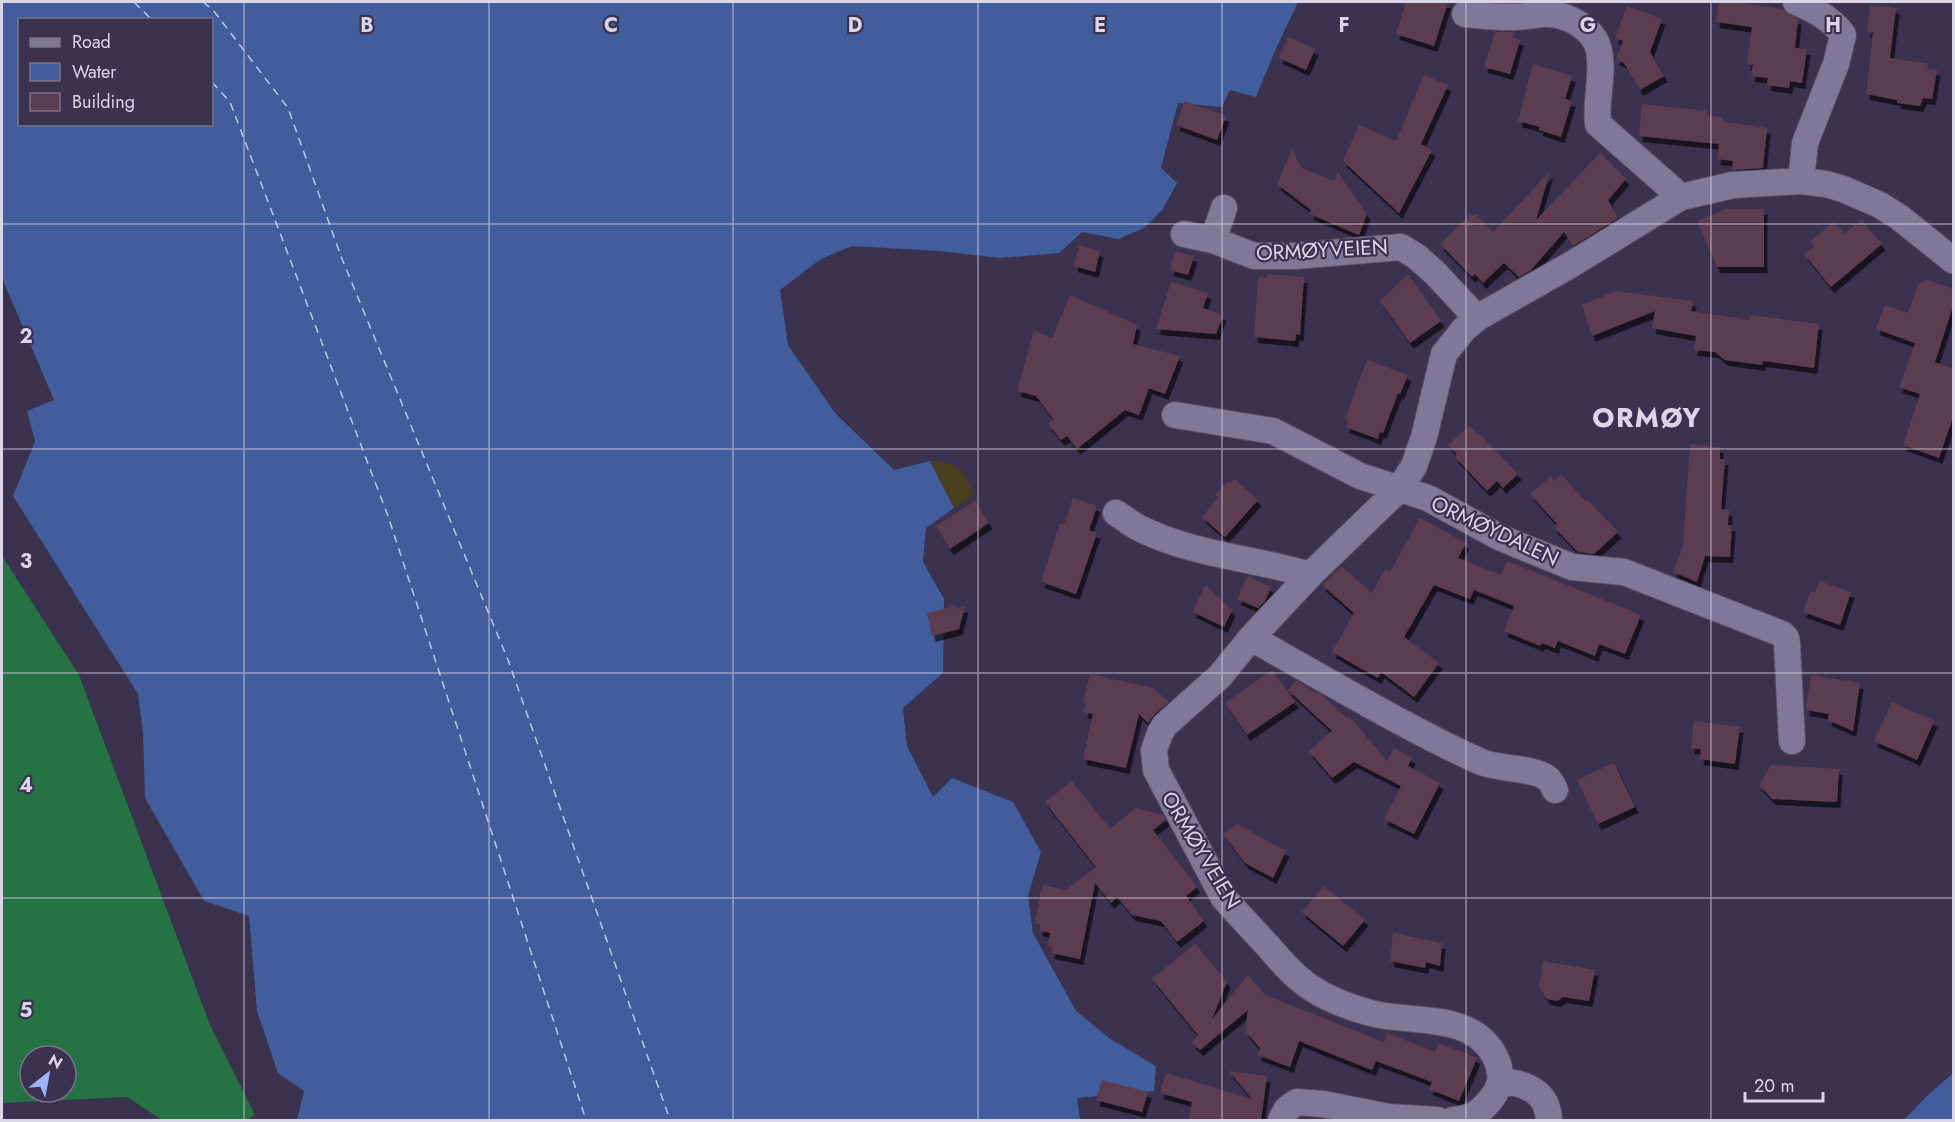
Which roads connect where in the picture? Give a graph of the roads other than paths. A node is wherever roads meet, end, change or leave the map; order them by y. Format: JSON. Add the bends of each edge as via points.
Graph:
{"nodes":[{"id":1,"x":1796,"y":2,"type":"edge"},
{"id":2,"x":1465,"y":14,"type":"dead end"},
{"id":3,"x":1801,"y":181,"type":"junction"},
{"id":4,"x":1681,"y":198,"type":"junction"},
{"id":5,"x":1224,"y":208,"type":"dead end"},
{"id":6,"x":1184,"y":234,"type":"dead end"},
{"id":7,"x":1213,"y":240,"type":"junction"},
{"id":8,"x":1953,"y":261,"type":"edge"},
{"id":9,"x":1477,"y":318,"type":"junction"},
{"id":10,"x":1175,"y":415,"type":"dead end"},
{"id":11,"x":1399,"y":489,"type":"junction"},
{"id":12,"x":1116,"y":513,"type":"dead end"},
{"id":13,"x":1310,"y":576,"type":"junction"},
{"id":14,"x":1251,"y":638,"type":"junction"},
{"id":15,"x":1792,"y":741,"type":"dead end"},
{"id":16,"x":1555,"y":790,"type":"dead end"},
{"id":17,"x":1501,"y":1081,"type":"junction"},
{"id":18,"x":1281,"y":1120,"type":"edge"},
{"id":19,"x":1437,"y":1120,"type":"edge"},
{"id":20,"x":1453,"y":1120,"type":"edge"},
{"id":21,"x":1549,"y":1120,"type":"edge"}],
"edges":[{"from":1,"to":3,"type":"street","via":[[1823,16],[1843,35],[1836,64],[1805,143]]},
{"from":2,"to":4,"type":"street","via":[[1558,15],[1582,26],[1599,51],[1598,124]]},
{"from":3,"to":4,"type":"street","name":"ORMØYVEIEN","via":[[1733,185]]},
{"from":3,"to":8,"type":"street","name":"ORMØYVEIEN","via":[[1843,189],[1880,205]]},
{"from":4,"to":9,"type":"street","name":"ORMØYVEIEN"},
{"from":5,"to":7,"type":"street"},
{"from":6,"to":7,"type":"street","name":"ORMØYVEIEN"},
{"from":7,"to":9,"type":"street","name":"ORMØYVEIEN","via":[[1254,256],[1401,247],[1435,273]]},
{"from":9,"to":11,"type":"street","name":"ORMØYVEIEN","via":[[1444,354],[1424,437],[1414,466]]},
{"from":10,"to":11,"type":"street","name":"ORMØYDALEN","via":[[1273,431],[1374,483]]},
{"from":11,"to":13,"type":"street","name":"ORMØYVEIEN"},
{"from":11,"to":15,"type":"street","name":"ORMØYDALEN","via":[[1428,498],[1499,537],[1572,567],[1624,572],[1782,634],[1787,644]]},
{"from":12,"to":13,"type":"street","via":[[1139,528],[1196,549]]},
{"from":13,"to":14,"type":"street","name":"ORMØYVEIEN"},
{"from":14,"to":16,"type":"street","via":[[1464,754],[1487,764],[1540,774],[1549,779]]},
{"from":14,"to":17,"type":"street","name":"ORMØYVEIEN","via":[[1220,676],[1165,725],[1154,750],[1161,782],[1218,887],[1291,972],[1312,989],[1384,1016],[1432,1019],[1466,1029],[1486,1044],[1497,1060]]},
{"from":17,"to":20,"type":"street","via":[[1478,1113]]},
{"from":17,"to":21,"type":"street","via":[[1536,1091],[1544,1100]]},
{"from":18,"to":19,"type":"street","via":[[1297,1102],[1389,1117]]}]}
